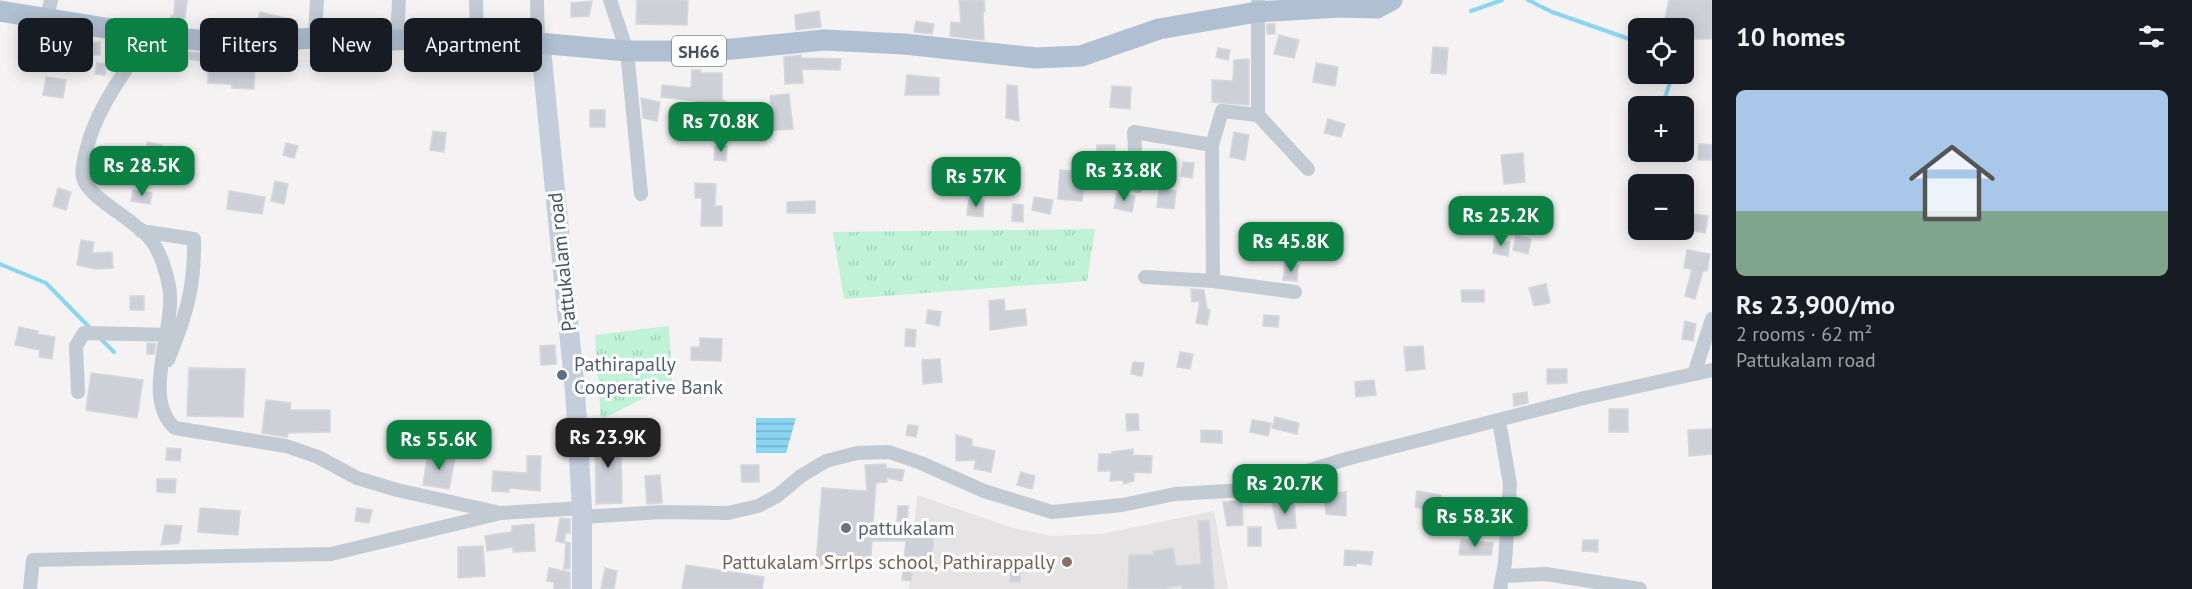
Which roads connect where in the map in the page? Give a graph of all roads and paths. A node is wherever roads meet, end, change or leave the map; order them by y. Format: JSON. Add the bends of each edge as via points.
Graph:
{"nodes":[{"id":1,"x":317,"y":0,"type":"edge"},
{"id":2,"x":399,"y":0,"type":"edge"},
{"id":3,"x":476,"y":0,"type":"edge"},
{"id":4,"x":537,"y":0,"type":"edge"},
{"id":5,"x":610,"y":0,"type":"edge"},
{"id":6,"x":1392,"y":0,"type":"edge"},
{"id":7,"x":1258,"y":6,"type":"edge"},
{"id":8,"x":49,"y":9,"type":"edge"},
{"id":9,"x":0,"y":11,"type":"edge"},
{"id":10,"x":316,"y":18,"type":"edge"},
{"id":11,"x":476,"y":18,"type":"edge"},
{"id":12,"x":537,"y":18,"type":"edge"},
{"id":13,"x":105,"y":24,"type":"edge"},
{"id":14,"x":310,"y":38,"type":"edge"},
{"id":15,"x":188,"y":39,"type":"edge"},
{"id":16,"x":392,"y":40,"type":"edge"},
{"id":17,"x":397,"y":40,"type":"junction"},
{"id":18,"x":404,"y":40,"type":"edge"},
{"id":19,"x":542,"y":43,"type":"edge"},
{"id":20,"x":627,"y":51,"type":"junction"},
{"id":21,"x":542,"y":59,"type":"edge"},
{"id":22,"x":125,"y":72,"type":"edge"},
{"id":23,"x":1258,"y":115,"type":"junction"},
{"id":24,"x":1212,"y":145,"type":"junction"},
{"id":25,"x":1308,"y":169,"type":"dead end"},
{"id":26,"x":1137,"y":186,"type":"dead end"},
{"id":27,"x":641,"y":194,"type":"dead end"},
{"id":28,"x":141,"y":231,"type":"junction"},
{"id":29,"x":1145,"y":277,"type":"dead end"},
{"id":30,"x":1213,"y":281,"type":"junction"},
{"id":31,"x":1295,"y":292,"type":"dead end"},
{"id":32,"x":1712,"y":319,"type":"edge"},
{"id":33,"x":172,"y":335,"type":"junction"},
{"id":34,"x":1712,"y":370,"type":"edge"},
{"id":35,"x":1694,"y":374,"type":"junction"},
{"id":36,"x":78,"y":392,"type":"dead end"},
{"id":37,"x":1499,"y":421,"type":"junction"},
{"id":38,"x":582,"y":512,"type":"junction"},
{"id":39,"x":501,"y":513,"type":"junction"},
{"id":40,"x":1502,"y":582,"type":"edge"},
{"id":41,"x":30,"y":589,"type":"edge"},
{"id":42,"x":582,"y":589,"type":"edge"},
{"id":43,"x":1640,"y":589,"type":"edge"}],
"edges":[{"from":1,"to":10,"type":"street"},
{"from":2,"to":17,"type":"street"},
{"from":3,"to":11,"type":"street"},
{"from":4,"to":12,"type":"street"},
{"from":5,"to":20,"type":"street"},
{"from":6,"to":7,"type":"main road","number":"SH66","via":[[1377,8]]},
{"from":7,"to":20,"type":"main road","number":"SH66","via":[[1160,29],[1081,56],[1036,58],[824,40],[712,51]]},
{"from":7,"to":23,"type":"street"},
{"from":8,"to":9,"type":"main road","number":"SH66"},
{"from":8,"to":13,"type":"main road","number":"SH66"},
{"from":14,"to":15,"type":"main road","number":"SH66","via":[[227,43]]},
{"from":16,"to":17,"type":"main road","number":"SH66"},
{"from":17,"to":18,"type":"main road","number":"SH66"},
{"from":19,"to":20,"type":"main road","number":"SH66"},
{"from":20,"to":27,"type":"street"},
{"from":21,"to":38,"type":"main road","name":"Pattukalam road"},
{"from":22,"to":28,"type":"street","via":[[91,130],[83,178],[91,191]]},
{"from":23,"to":24,"type":"street","via":[[1222,111]]},
{"from":23,"to":25,"type":"street"},
{"from":24,"to":26,"type":"street","via":[[1134,132]]},
{"from":24,"to":30,"type":"street"},
{"from":28,"to":33,"type":"street","via":[[151,240],[169,286]]},
{"from":28,"to":33,"type":"street","via":[[194,239],[195,270],[184,320]]},
{"from":29,"to":30,"type":"street"},
{"from":30,"to":31,"type":"street"},
{"from":32,"to":35,"type":"street"},
{"from":33,"to":36,"type":"street","via":[[84,333],[76,346]]},
{"from":33,"to":39,"type":"street","via":[[160,378],[161,398],[169,423],[175,428],[286,446],[318,457],[357,478]]},
{"from":34,"to":35,"type":"street"},
{"from":35,"to":37,"type":"street"},
{"from":37,"to":38,"type":"street","via":[[1346,459],[1245,490],[1175,494],[1122,505],[1052,512],[984,491],[889,452],[857,453],[826,461],[758,506],[728,513]]},
{"from":37,"to":40,"type":"street","via":[[1510,484]]},
{"from":38,"to":39,"type":"street"},
{"from":38,"to":42,"type":"main road","name":"Pattukalam road"},
{"from":39,"to":41,"type":"street","via":[[332,554],[33,560]]},
{"from":40,"to":43,"type":"street","via":[[1546,574]]}]}
